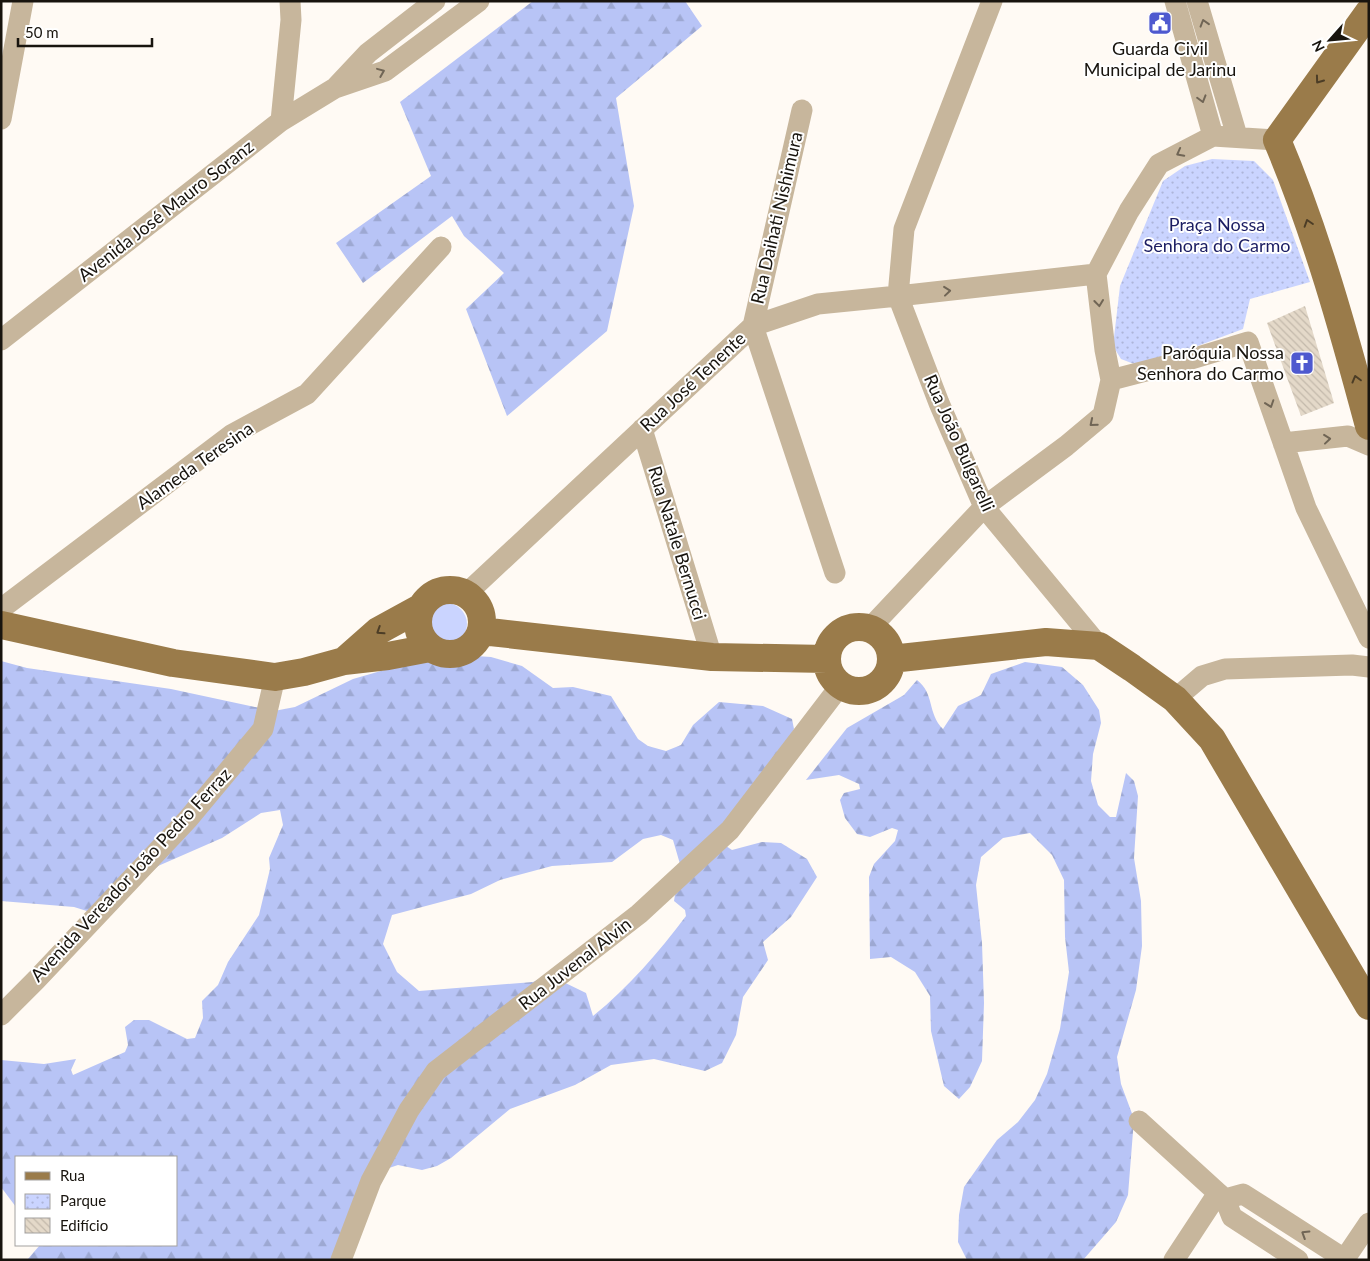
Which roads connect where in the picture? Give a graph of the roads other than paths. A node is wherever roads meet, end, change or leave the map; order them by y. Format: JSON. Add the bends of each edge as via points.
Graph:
{"nodes":[{"id":1,"x":24,"y":1,"type":"edge"},
{"id":2,"x":290,"y":1,"type":"edge"},
{"id":3,"x":435,"y":1,"type":"edge"},
{"id":4,"x":479,"y":1,"type":"edge"},
{"id":5,"x":992,"y":1,"type":"edge"},
{"id":6,"x":1175,"y":1,"type":"edge"},
{"id":7,"x":1197,"y":1,"type":"edge"},
{"id":8,"x":1369,"y":12,"type":"edge"},
{"id":9,"x":335,"y":88,"type":"junction"},
{"id":10,"x":802,"y":110,"type":"dead end"},
{"id":11,"x":1,"y":119,"type":"edge"},
{"id":12,"x":281,"y":121,"type":"junction"},
{"id":13,"x":1213,"y":136,"type":"junction"},
{"id":14,"x":1237,"y":136,"type":"junction"},
{"id":15,"x":1277,"y":140,"type":"junction"},
{"id":16,"x":441,"y":247,"type":"dead end"},
{"id":17,"x":1096,"y":274,"type":"junction"},
{"id":18,"x":898,"y":296,"type":"junction"},
{"id":19,"x":753,"y":326,"type":"junction"},
{"id":20,"x":1,"y":340,"type":"edge"},
{"id":21,"x":1111,"y":380,"type":"junction"},
{"id":22,"x":1369,"y":426,"type":"edge"},
{"id":23,"x":642,"y":429,"type":"junction"},
{"id":24,"x":1283,"y":443,"type":"junction"},
{"id":25,"x":1369,"y":445,"type":"edge"},
{"id":26,"x":984,"y":507,"type":"junction"},
{"id":27,"x":836,"y":573,"type":"dead end"},
{"id":28,"x":466,"y":594,"type":"junction"},
{"id":29,"x":420,"y":608,"type":"junction"},
{"id":30,"x":1,"y":609,"type":"edge"},
{"id":31,"x":1,"y":625,"type":"edge"},
{"id":32,"x":870,"y":628,"type":"junction"},
{"id":33,"x":481,"y":631,"type":"junction"},
{"id":34,"x":1369,"y":638,"type":"edge"},
{"id":35,"x":1099,"y":646,"type":"junction"},
{"id":36,"x":430,"y":648,"type":"junction"},
{"id":37,"x":712,"y":657,"type":"junction"},
{"id":38,"x":827,"y":659,"type":"junction"},
{"id":39,"x":891,"y":659,"type":"junction"},
{"id":40,"x":344,"y":661,"type":"junction"},
{"id":41,"x":1369,"y":667,"type":"edge"},
{"id":42,"x":275,"y":677,"type":"junction"},
{"id":43,"x":840,"y":686,"type":"junction"},
{"id":44,"x":1175,"y":699,"type":"junction"},
{"id":45,"x":1369,"y":1006,"type":"edge"},
{"id":46,"x":1,"y":1015,"type":"edge"},
{"id":47,"x":1139,"y":1121,"type":"dead end"},
{"id":48,"x":1222,"y":1196,"type":"junction"},
{"id":49,"x":1369,"y":1223,"type":"edge"},
{"id":50,"x":1345,"y":1259,"type":"edge"},
{"id":51,"x":341,"y":1260,"type":"edge"},
{"id":52,"x":1174,"y":1260,"type":"edge"},
{"id":53,"x":1298,"y":1260,"type":"edge"}],
"edges":[{"from":1,"to":11,"type":"street"},
{"from":2,"to":12,"type":"street"},
{"from":3,"to":9,"type":"street","name":"Avenida José Mauro Soranz","via":[[368,53]]},
{"from":9,"to":4,"type":"street","name":"Avenida José Mauro Soranz","one_way":true,"via":[[385,71]]},
{"from":5,"to":18,"type":"street","via":[[904,229]]},
{"from":6,"to":13,"type":"street","one_way":true},
{"from":14,"to":7,"type":"street","one_way":true},
{"from":8,"to":15,"type":"main road","one_way":true},
{"from":9,"to":12,"type":"street","name":"Avenida José Mauro Soranz"},
{"from":10,"to":19,"type":"street","name":"Rua Daihati Nishimura"},
{"from":12,"to":20,"type":"street","name":"Avenida José Mauro Soranz"},
{"from":13,"to":14,"type":"street"},
{"from":13,"to":17,"type":"street","one_way":true,"via":[[1159,164],[1129,211]]},
{"from":14,"to":15,"type":"street"},
{"from":22,"to":15,"type":"main road","one_way":true,"via":[[1338,309],[1296,185]]},
{"from":16,"to":30,"type":"street","name":"Alameda Teresina","via":[[307,394],[231,435]]},
{"from":18,"to":17,"type":"street","name":"Rua José Tenente","one_way":true},
{"from":17,"to":21,"type":"street","one_way":true},
{"from":18,"to":19,"type":"street","name":"Rua José Tenente","via":[[818,304]]},
{"from":18,"to":26,"type":"street","name":"Rua João Bulgarelli"},
{"from":19,"to":23,"type":"street","name":"Rua José Tenente"},
{"from":19,"to":27,"type":"street"},
{"from":21,"to":24,"type":"street","one_way":true,"via":[[1248,342]]},
{"from":21,"to":26,"type":"street","one_way":true,"via":[[1103,415]]},
{"from":23,"to":28,"type":"street","name":"Rua José Tenente"},
{"from":23,"to":37,"type":"street","name":"Rua Natale Bernucci"},
{"from":24,"to":25,"type":"street","one_way":true,"via":[[1348,436]]},
{"from":24,"to":34,"type":"street","via":[[1306,508]]},
{"from":26,"to":32,"type":"street"},
{"from":26,"to":35,"type":"street","name":"Rua João Bulgarelli"},
{"from":28,"to":29,"type":"main road","via":[[456,590],[435,593]]},
{"from":28,"to":33,"type":"main road","via":[[480,610]]},
{"from":29,"to":36,"type":"main road","via":[[418,629]]},
{"from":29,"to":40,"type":"main road","one_way":true,"via":[[378,631]]},
{"from":31,"to":42,"type":"main road","via":[[173,663]]},
{"from":32,"to":38,"type":"main road","via":[[854,627],[840,632],[828,649]]},
{"from":32,"to":39,"type":"main road","via":[[886,641]]},
{"from":33,"to":36,"type":"main road","via":[[476,641],[460,653],[439,653]]},
{"from":33,"to":37,"type":"main road"},
{"from":35,"to":39,"type":"main road","via":[[1046,642]]},
{"from":35,"to":44,"type":"main road"},
{"from":36,"to":40,"type":"main road"},
{"from":37,"to":38,"type":"main road"},
{"from":38,"to":43,"type":"main road","via":[[828,669]]},
{"from":39,"to":43,"type":"main road","via":[[888,673],[873,688],[862,692]]},
{"from":40,"to":42,"type":"main road"},
{"from":41,"to":44,"type":"street","via":[[1225,669],[1202,676]]},
{"from":42,"to":46,"type":"street","name":"Avenida Vereador João Pedro Ferraz","via":[[263,728],[188,819]]},
{"from":43,"to":51,"type":"street","name":"Rua Juvenal Alvin","via":[[730,830],[639,914],[436,1071],[409,1110],[371,1181]]},
{"from":44,"to":45,"type":"main road","via":[[1212,739]]},
{"from":47,"to":48,"type":"street"},
{"from":50,"to":48,"type":"street","one_way":true,"via":[[1243,1194]]},
{"from":48,"to":52,"type":"street"},
{"from":48,"to":53,"type":"street","via":[[1232,1217]]},
{"from":49,"to":50,"type":"street"}]}
